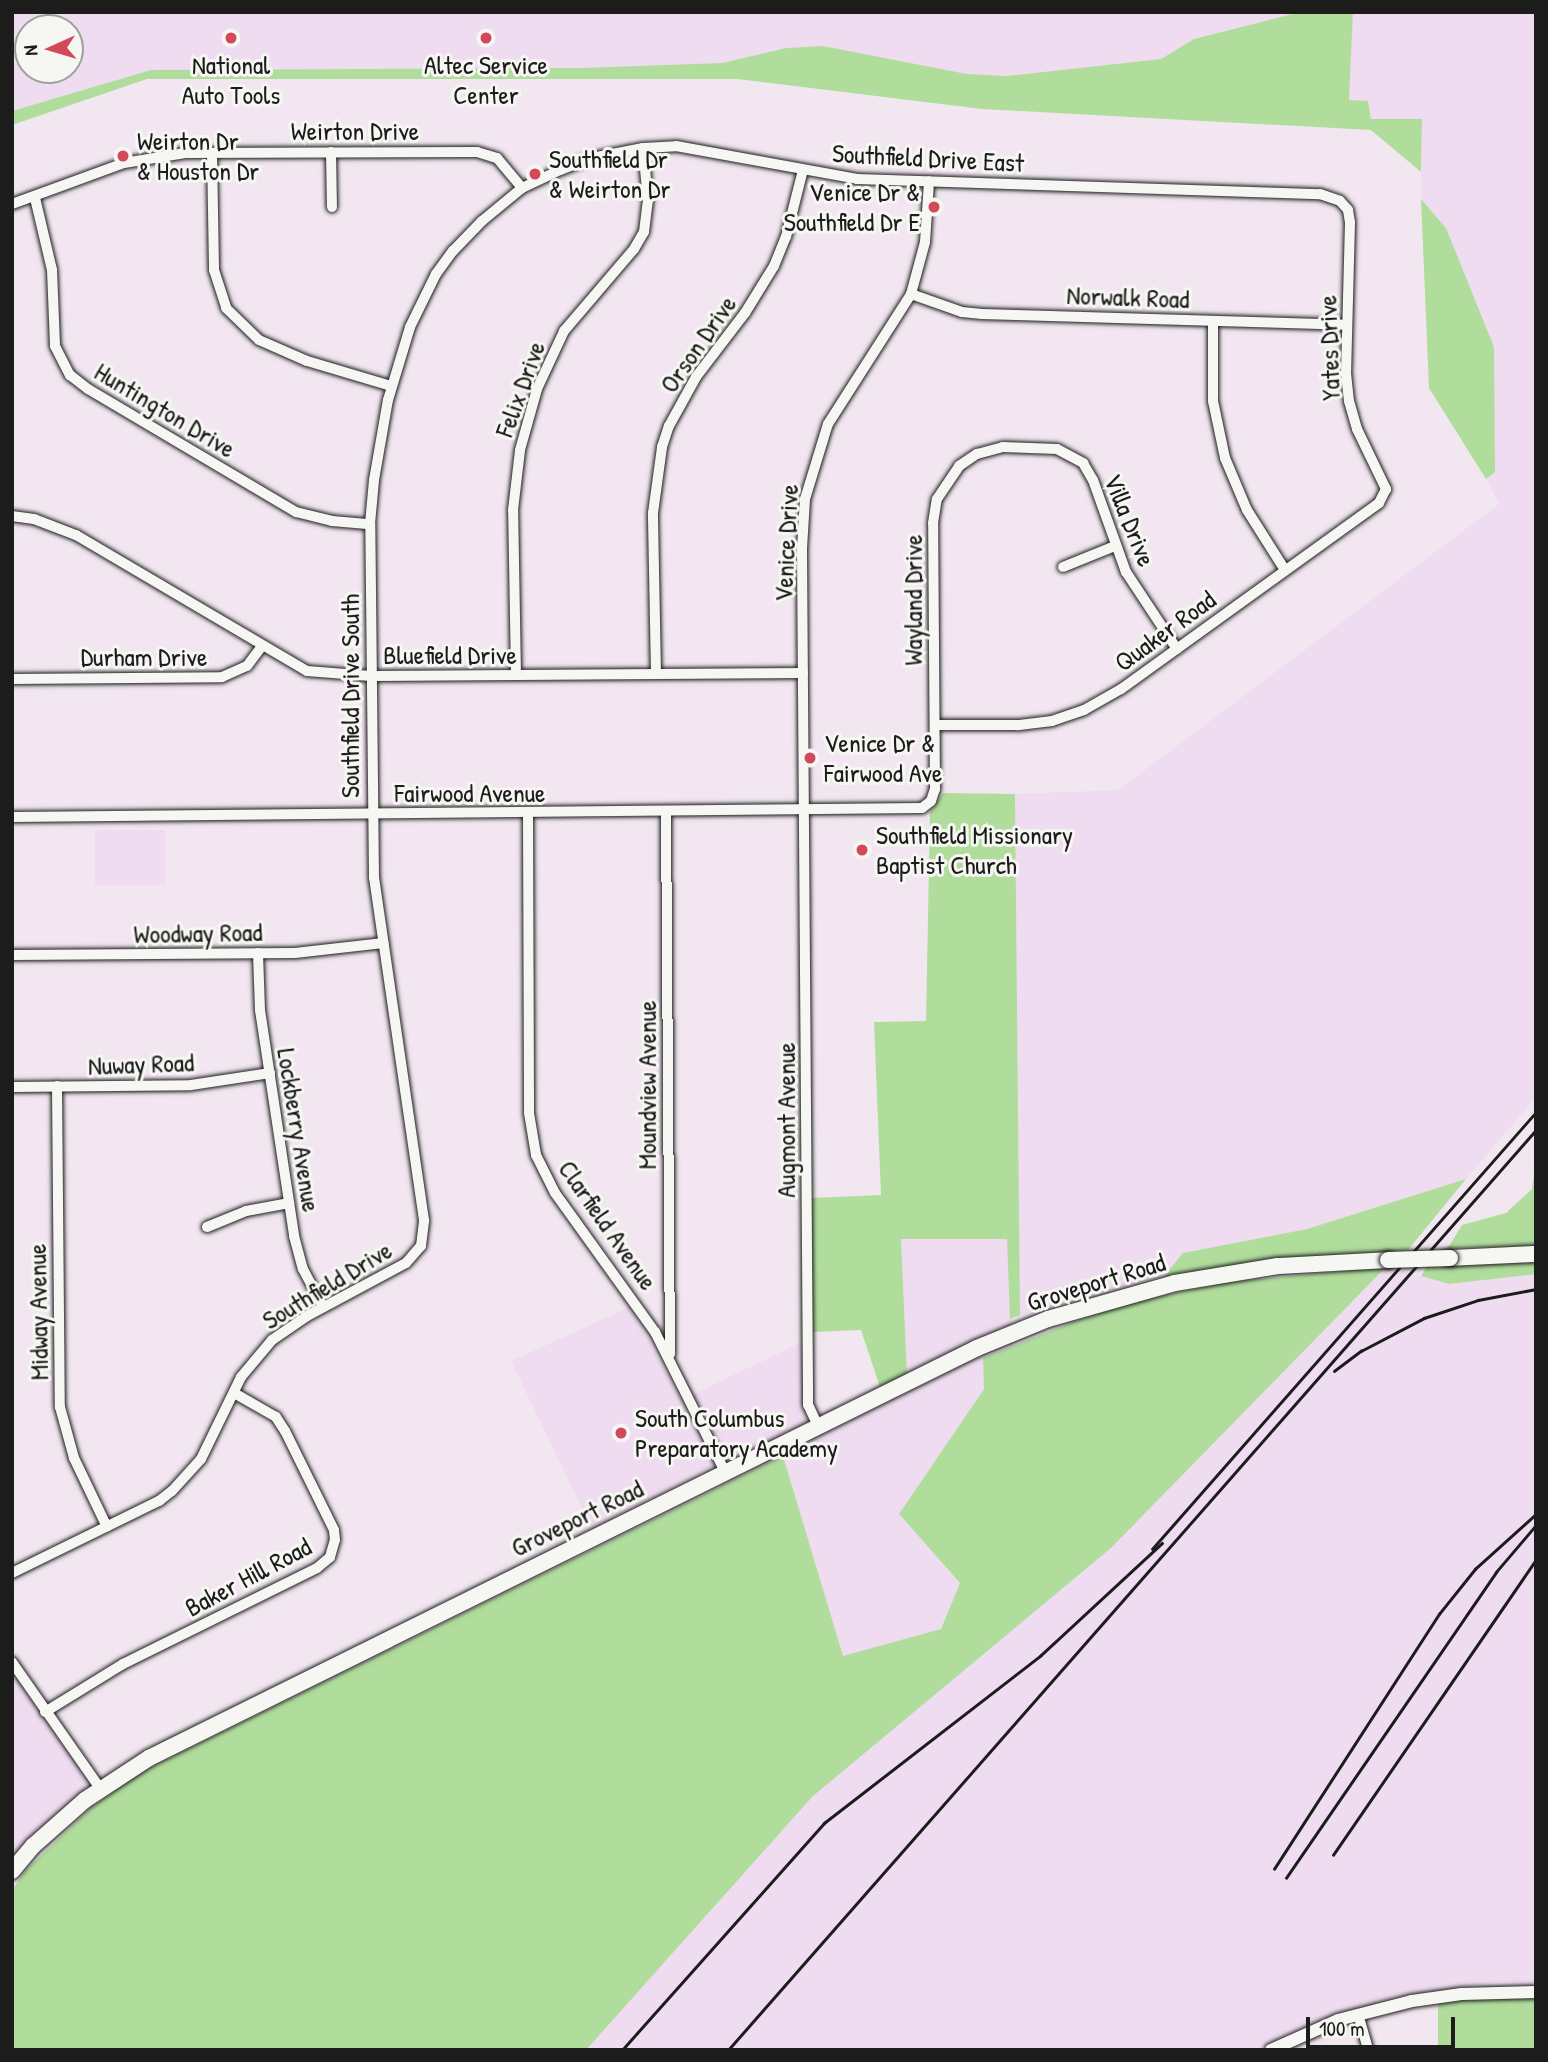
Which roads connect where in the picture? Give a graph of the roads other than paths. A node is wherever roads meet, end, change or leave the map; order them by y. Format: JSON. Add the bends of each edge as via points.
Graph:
{"nodes":[{"id":1,"x":643,"y":148,"type":"junction"},
{"id":2,"x":331,"y":152,"type":"junction"},
{"id":3,"x":212,"y":153,"type":"junction"},
{"id":4,"x":803,"y":170,"type":"junction"},
{"id":5,"x":929,"y":181,"type":"junction"},
{"id":6,"x":522,"y":188,"type":"junction"},
{"id":7,"x":35,"y":198,"type":"junction"},
{"id":8,"x":1340,"y":201,"type":"joint"},
{"id":9,"x":12,"y":204,"type":"edge"},
{"id":10,"x":332,"y":207,"type":"dead end"},
{"id":11,"x":911,"y":294,"type":"junction"},
{"id":12,"x":1213,"y":321,"type":"junction"},
{"id":13,"x":1346,"y":325,"type":"junction"},
{"id":14,"x":391,"y":386,"type":"junction"},
{"id":15,"x":1020,"y":446,"type":"joint"},
{"id":16,"x":1386,"y":489,"type":"joint"},
{"id":17,"x":12,"y":516,"type":"edge"},
{"id":18,"x":370,"y":524,"type":"junction"},
{"id":19,"x":1115,"y":546,"type":"junction"},
{"id":20,"x":1063,"y":568,"type":"dead end"},
{"id":21,"x":1285,"y":570,"type":"junction"},
{"id":22,"x":262,"y":646,"type":"junction"},
{"id":23,"x":1177,"y":649,"type":"junction"},
{"id":24,"x":803,"y":673,"type":"junction"},
{"id":25,"x":656,"y":674,"type":"junction"},
{"id":26,"x":516,"y":675,"type":"junction"},
{"id":27,"x":371,"y":676,"type":"junction"},
{"id":28,"x":12,"y":679,"type":"edge"},
{"id":29,"x":935,"y":725,"type":"junction"},
{"id":30,"x":927,"y":805,"type":"joint"},
{"id":31,"x":804,"y":810,"type":"junction"},
{"id":32,"x":666,"y":812,"type":"junction"},
{"id":33,"x":528,"y":814,"type":"junction"},
{"id":34,"x":372,"y":815,"type":"junction"},
{"id":35,"x":12,"y":817,"type":"edge"},
{"id":36,"x":383,"y":943,"type":"junction"},
{"id":37,"x":258,"y":953,"type":"junction"},
{"id":38,"x":12,"y":955,"type":"edge"},
{"id":39,"x":270,"y":1073,"type":"junction"},
{"id":40,"x":57,"y":1086,"type":"junction"},
{"id":41,"x":12,"y":1087,"type":"edge"},
{"id":42,"x":289,"y":1203,"type":"junction"},
{"id":43,"x":207,"y":1227,"type":"dead end"},
{"id":44,"x":421,"y":1246,"type":"joint"},
{"id":45,"x":1536,"y":1254,"type":"edge"},
{"id":46,"x":323,"y":1307,"type":"junction"},
{"id":47,"x":670,"y":1358,"type":"junction"},
{"id":48,"x":234,"y":1393,"type":"junction"},
{"id":49,"x":818,"y":1426,"type":"junction"},
{"id":50,"x":725,"y":1472,"type":"junction"},
{"id":51,"x":107,"y":1527,"type":"junction"},
{"id":52,"x":12,"y":1573,"type":"edge"},
{"id":53,"x":12,"y":1661,"type":"edge"},
{"id":54,"x":45,"y":1712,"type":"junction"},
{"id":55,"x":100,"y":1788,"type":"junction"},
{"id":56,"x":12,"y":1871,"type":"edge"},
{"id":57,"x":1536,"y":1992,"type":"edge"},
{"id":58,"x":1357,"y":2014,"type":"junction"},
{"id":59,"x":1271,"y":2050,"type":"edge"},
{"id":60,"x":1368,"y":2050,"type":"edge"}],
"edges":[{"from":1,"to":4,"type":"street","name":"Southfield Drive East","via":[[702,148]]},
{"from":1,"to":6,"type":"street","name":"Southfield Drive East","via":[[592,158]]},
{"from":1,"to":26,"type":"street","name":"Felix Drive","via":[[648,200],[644,232],[565,331],[537,389],[520,450],[513,510]]},
{"from":2,"to":3,"type":"street","name":"Weirton Drive"},
{"from":2,"to":6,"type":"street","name":"Weirton Drive","via":[[477,152],[497,158]]},
{"from":2,"to":10,"type":"street"},
{"from":3,"to":7,"type":"street","name":"Weirton Drive","via":[[131,161]]},
{"from":3,"to":14,"type":"street","via":[[214,270],[226,307],[259,340],[306,361]]},
{"from":4,"to":5,"type":"street","name":"Southfield Drive East","via":[[857,179]]},
{"from":4,"to":25,"type":"street","name":"Orson Drive","via":[[774,266],[696,377],[662,447],[653,513]]},
{"from":5,"to":8,"type":"street","name":"Southfield Drive East","via":[[1320,194]]},
{"from":5,"to":11,"type":"street","name":"Venice Drive","via":[[925,242]]},
{"from":6,"to":14,"type":"street","name":"Southfield Drive South","via":[[474,228],[436,274]]},
{"from":7,"to":9,"type":"street","name":"Weirton Drive"},
{"from":7,"to":18,"type":"street","name":"Huntington Drive","via":[[52,270],[55,346],[71,375],[296,512]]},
{"from":8,"to":13,"type":"street","name":"Yates Drive","via":[[1350,222]]},
{"from":11,"to":12,"type":"street","name":"Norwalk Road","via":[[982,314]]},
{"from":11,"to":24,"type":"street","name":"Venice Drive","via":[[828,424],[811,473],[802,550]]},
{"from":12,"to":13,"type":"street","name":"Norwalk Road"},
{"from":12,"to":21,"type":"street","via":[[1213,401],[1225,458],[1247,510]]},
{"from":13,"to":16,"type":"street","name":"Yates Drive","via":[[1349,401]]},
{"from":14,"to":18,"type":"street","name":"Southfield Drive South"},
{"from":15,"to":19,"type":"street","name":"Villa Drive","via":[[1057,449],[1083,463]]},
{"from":15,"to":29,"type":"street","name":"Wayland Drive","via":[[988,450],[968,459],[952,473],[937,499],[933,523]]},
{"from":16,"to":21,"type":"street","name":"Quaker Road","via":[[1379,503]]},
{"from":17,"to":22,"type":"street","name":"Bluefield Drive","via":[[34,519],[76,536]]},
{"from":18,"to":27,"type":"street","name":"Southfield Drive South"},
{"from":19,"to":20,"type":"street"},
{"from":19,"to":23,"type":"street","name":"Villa Drive","via":[[1141,597]]},
{"from":21,"to":23,"type":"street","name":"Quaker Road"},
{"from":22,"to":27,"type":"street","name":"Bluefield Drive","via":[[307,671]]},
{"from":22,"to":28,"type":"street","name":"Durham Drive","via":[[247,666],[222,677]]},
{"from":23,"to":29,"type":"street","name":"Quaker Road","via":[[1121,690],[1067,717],[1017,725]]},
{"from":24,"to":25,"type":"street","name":"Bluefield Drive"},
{"from":24,"to":31,"type":"street","name":"Venice Drive"},
{"from":25,"to":26,"type":"street","name":"Bluefield Drive"},
{"from":26,"to":27,"type":"street","name":"Bluefield Drive"},
{"from":27,"to":34,"type":"street","name":"Southfield Drive South"},
{"from":29,"to":30,"type":"street","name":"Wayland Drive","via":[[935,789]]},
{"from":30,"to":31,"type":"street","name":"Fairwood Avenue"},
{"from":31,"to":32,"type":"street","name":"Fairwood Avenue"},
{"from":31,"to":49,"type":"street","name":"Augmont Avenue","via":[[808,1397]]},
{"from":32,"to":33,"type":"street","name":"Fairwood Avenue"},
{"from":32,"to":47,"type":"street","name":"Moundview Avenue"},
{"from":33,"to":34,"type":"street","name":"Fairwood Avenue"},
{"from":33,"to":47,"type":"street","name":"Clarfield Avenue","via":[[529,1113],[536,1155],[555,1193],[634,1298]]},
{"from":34,"to":35,"type":"street","name":"Fairwood Avenue"},
{"from":34,"to":36,"type":"street","name":"Southfield Drive South"},
{"from":36,"to":37,"type":"street","name":"Woodway Road"},
{"from":36,"to":44,"type":"street","name":"Southfield Drive South","via":[[425,1220]]},
{"from":37,"to":38,"type":"street","name":"Woodway Road"},
{"from":37,"to":39,"type":"street","name":"Lockberry Avenue","via":[[260,1010]]},
{"from":39,"to":40,"type":"street","name":"Nuway Road","via":[[191,1085]]},
{"from":39,"to":42,"type":"street","name":"Lockberry Avenue"},
{"from":40,"to":41,"type":"street","name":"Nuway Road"},
{"from":40,"to":51,"type":"street","name":"Midway Avenue","via":[[60,1407],[74,1458]]},
{"from":42,"to":43,"type":"street"},
{"from":42,"to":46,"type":"street","name":"Lockberry Avenue","via":[[298,1252]]},
{"from":44,"to":46,"type":"street","name":"Southfield Drive","via":[[406,1263]]},
{"from":45,"to":49,"type":"main road","name":"Groveport Road","bridge":true,"via":[[1295,1264],[1109,1300],[977,1348]]},
{"from":46,"to":48,"type":"street","name":"Southfield Drive","via":[[272,1340],[241,1377]]},
{"from":47,"to":50,"type":"street","name":"Clarfield Avenue"},
{"from":48,"to":51,"type":"street","name":"Southfield Drive","via":[[201,1459],[186,1478],[159,1501]]},
{"from":48,"to":54,"type":"street","name":"Baker Hill Road","via":[[275,1418],[285,1431],[334,1530],[330,1557],[317,1569],[123,1664]]},
{"from":49,"to":50,"type":"main road","name":"Groveport Road"},
{"from":50,"to":55,"type":"main road","name":"Groveport Road","via":[[182,1740]]},
{"from":51,"to":52,"type":"street","name":"Southfield Drive"},
{"from":53,"to":54,"type":"street"},
{"from":54,"to":55,"type":"street"},
{"from":55,"to":56,"type":"main road","name":"Groveport Road","via":[[50,1830]]},
{"from":57,"to":58,"type":"street","via":[[1428,1998]]},
{"from":58,"to":59,"type":"street"},
{"from":58,"to":60,"type":"street"}]}
